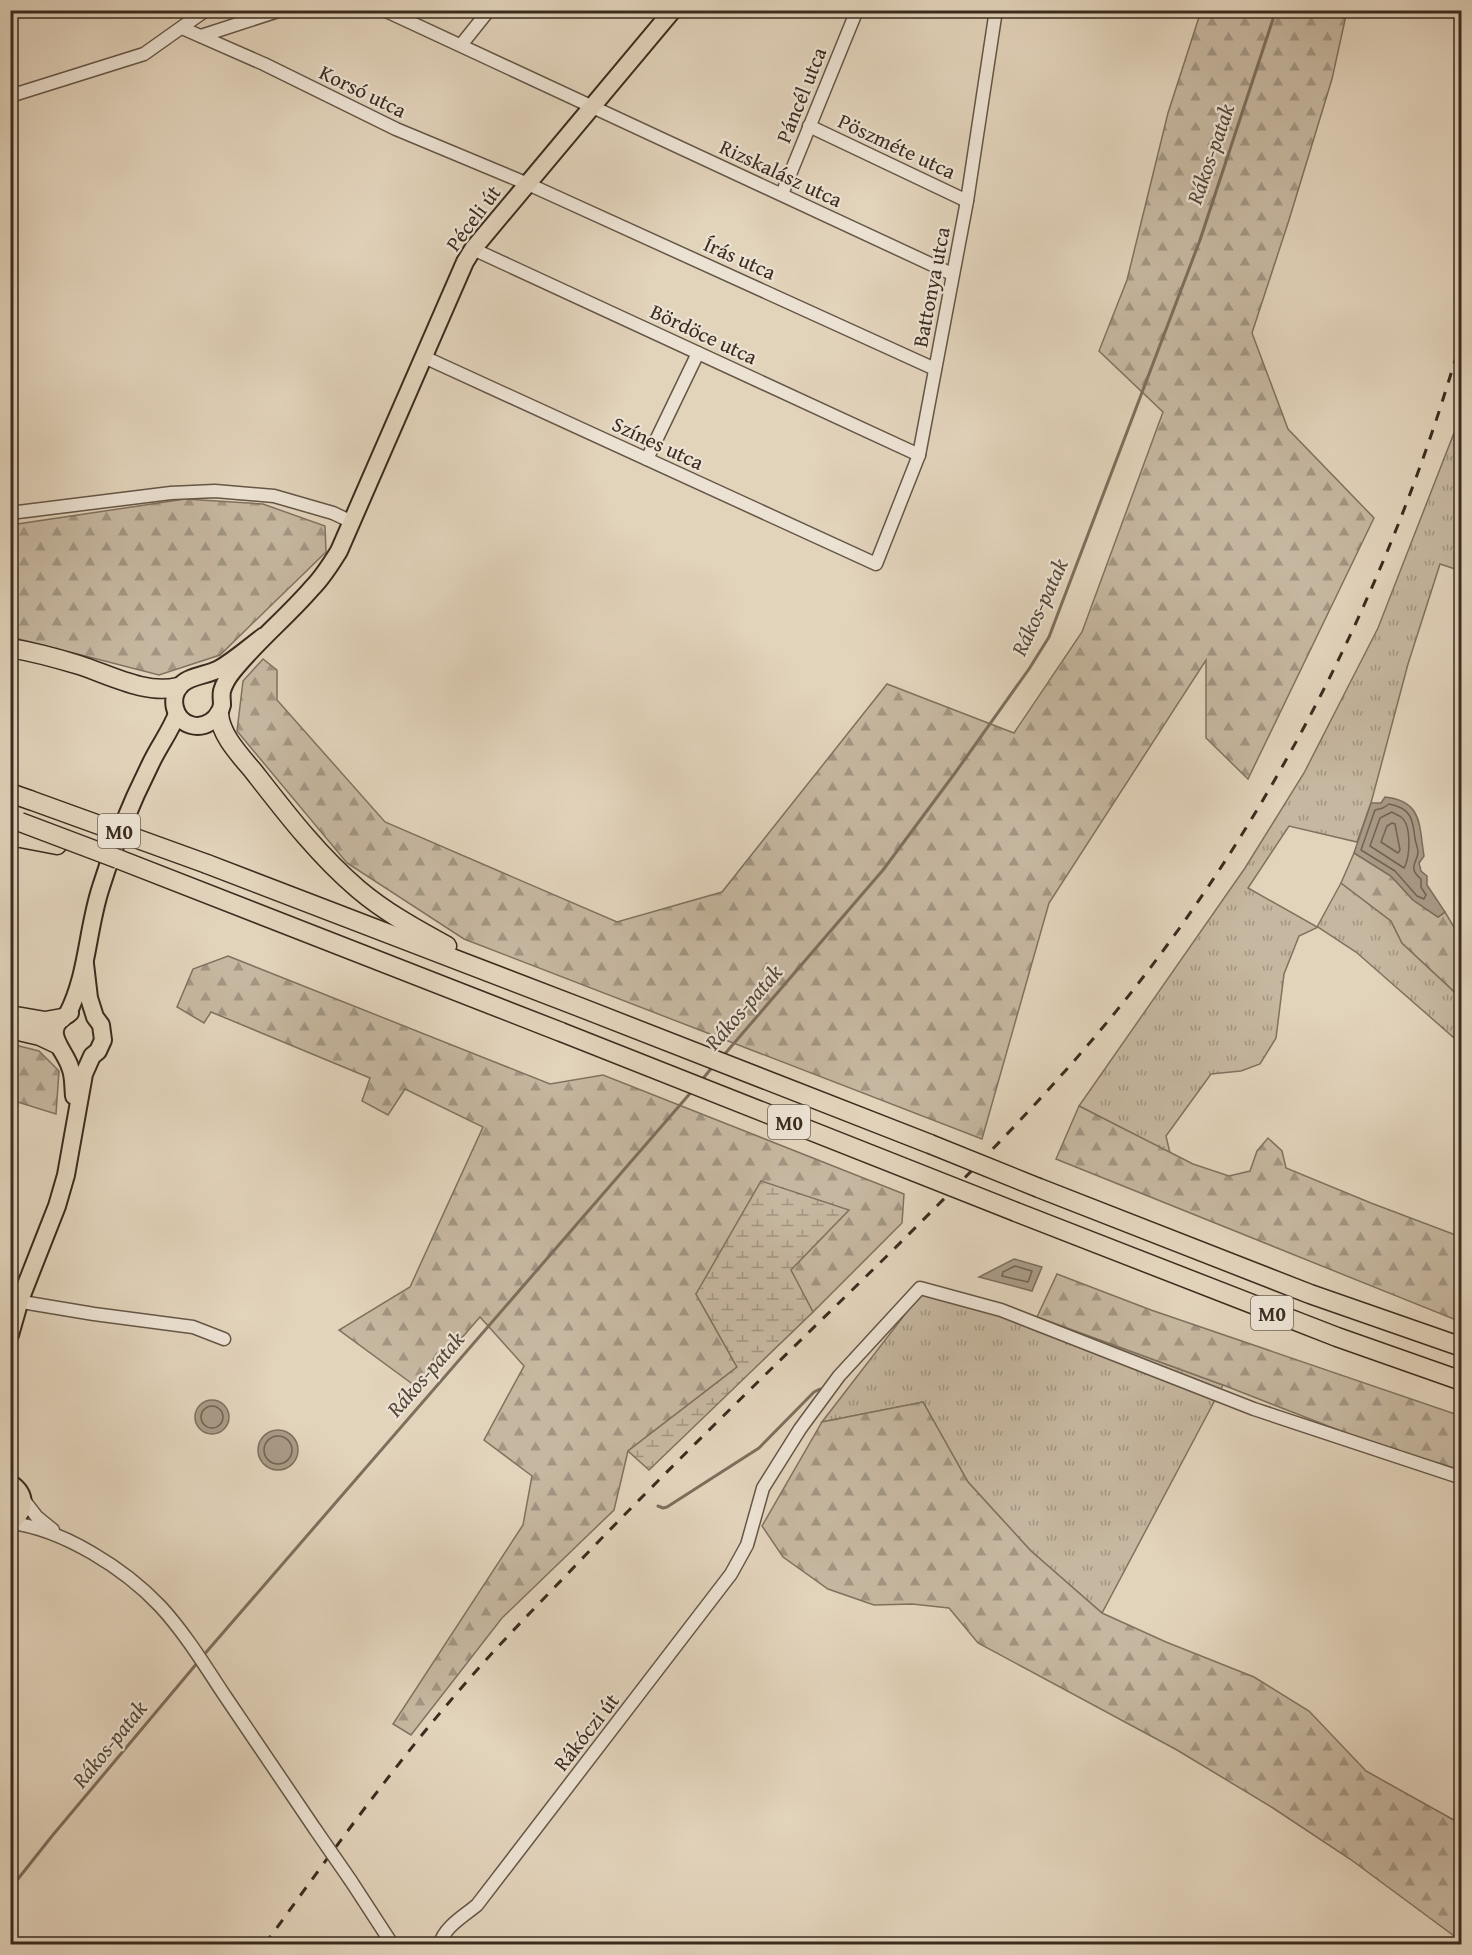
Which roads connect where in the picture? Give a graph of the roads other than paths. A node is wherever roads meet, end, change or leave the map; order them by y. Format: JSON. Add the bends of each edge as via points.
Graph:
{"nodes":[{"id":1,"x":206,"y":10,"type":"edge"},
{"id":2,"x":281,"y":10,"type":"edge"},
{"id":3,"x":384,"y":10,"type":"edge"},
{"id":4,"x":489,"y":10,"type":"edge"},
{"id":5,"x":673,"y":10,"type":"edge"},
{"id":6,"x":857,"y":10,"type":"edge"},
{"id":7,"x":996,"y":10,"type":"edge"},
{"id":8,"x":182,"y":28,"type":"junction"},
{"id":9,"x":201,"y":36,"type":"junction"},
{"id":10,"x":461,"y":45,"type":"junction"},
{"id":11,"x":10,"y":96,"type":"edge"},
{"id":12,"x":593,"y":108,"type":"junction"},
{"id":13,"x":809,"y":126,"type":"junction"},
{"id":14,"x":528,"y":184,"type":"junction"},
{"id":15,"x":782,"y":194,"type":"junction"},
{"id":16,"x":967,"y":201,"type":"junction"},
{"id":17,"x":473,"y":249,"type":"junction"},
{"id":18,"x":952,"y":274,"type":"junction"},
{"id":19,"x":698,"y":353,"type":"junction"},
{"id":20,"x":424,"y":357,"type":"junction"},
{"id":21,"x":935,"y":369,"type":"junction"},
{"id":22,"x":919,"y":455,"type":"junction"},
{"id":23,"x":647,"y":459,"type":"junction"},
{"id":24,"x":10,"y":513,"type":"edge"},
{"id":25,"x":352,"y":522,"type":"junction"},
{"id":26,"x":876,"y":564,"type":"joint"},
{"id":27,"x":264,"y":636,"type":"junction"},
{"id":28,"x":10,"y":648,"type":"edge"},
{"id":29,"x":200,"y":678,"type":"junction"},
{"id":30,"x":178,"y":687,"type":"junction"},
{"id":31,"x":221,"y":695,"type":"junction"},
{"id":32,"x":177,"y":714,"type":"junction"},
{"id":33,"x":219,"y":714,"type":"junction"},
{"id":34,"x":195,"y":726,"type":"junction"},
{"id":35,"x":143,"y":781,"type":"junction"},
{"id":36,"x":10,"y":793,"type":"edge"},
{"id":37,"x":14,"y":826,"type":"edge"},
{"id":38,"x":118,"y":859,"type":"junction"},
{"id":39,"x":86,"y":964,"type":"junction"},
{"id":40,"x":509,"y":980,"type":"junction"},
{"id":41,"x":10,"y":1015,"type":"edge"},
{"id":42,"x":64,"y":1017,"type":"junction"},
{"id":43,"x":95,"y":1017,"type":"junction"},
{"id":44,"x":10,"y":1029,"type":"edge"},
{"id":45,"x":61,"y":1050,"type":"junction"},
{"id":46,"x":92,"y":1056,"type":"junction"},
{"id":47,"x":75,"y":1121,"type":"junction"},
{"id":48,"x":15,"y":1300,"type":"edge"},
{"id":49,"x":10,"y":1335,"type":"edge"},
{"id":50,"x":224,"y":1339,"type":"dead end"},
{"id":51,"x":1461,"y":1347,"type":"edge"},
{"id":52,"x":1461,"y":1381,"type":"edge"},
{"id":53,"x":1461,"y":1478,"type":"edge"},
{"id":54,"x":10,"y":1483,"type":"edge"},
{"id":55,"x":23,"y":1499,"type":"junction"},
{"id":56,"x":11,"y":1523,"type":"edge"},
{"id":57,"x":66,"y":1539,"type":"junction"},
{"id":58,"x":393,"y":1944,"type":"edge"},
{"id":59,"x":440,"y":1944,"type":"edge"}],
"edges":[{"from":1,"to":8,"type":"street"},
{"from":2,"to":9,"type":"street"},
{"from":3,"to":10,"type":"street","name":"Rizskalász utca"},
{"from":4,"to":10,"type":"street"},
{"from":5,"to":12,"type":"main road","name":"Péceli út"},
{"from":6,"to":13,"type":"street","name":"Páncél utca"},
{"from":7,"to":16,"type":"street","name":"Battonya utca"},
{"from":8,"to":9,"type":"street","name":"Korsó utca"},
{"from":8,"to":11,"type":"street","via":[[144,54]]},
{"from":9,"to":14,"type":"street","name":"Korsó utca","via":[[396,129]]},
{"from":10,"to":12,"type":"street","name":"Rizskalász utca"},
{"from":12,"to":14,"type":"main road","name":"Péceli út"},
{"from":12,"to":15,"type":"street","name":"Rizskalász utca"},
{"from":13,"to":15,"type":"street","name":"Páncél utca"},
{"from":13,"to":16,"type":"street","name":"Pöszméte utca"},
{"from":14,"to":17,"type":"main road","name":"Péceli út"},
{"from":14,"to":21,"type":"street","name":"Írás utca"},
{"from":15,"to":18,"type":"street","name":"Rizskalász utca"},
{"from":16,"to":18,"type":"street","name":"Battonya utca"},
{"from":17,"to":19,"type":"street","name":"Bördöce utca"},
{"from":17,"to":20,"type":"main road","name":"Péceli út"},
{"from":18,"to":21,"type":"street","name":"Battonya utca"},
{"from":19,"to":22,"type":"street","name":"Bördöce utca"},
{"from":19,"to":23,"type":"street"},
{"from":20,"to":23,"type":"street","name":"Színes utca"},
{"from":20,"to":25,"type":"main road","name":"Péceli út"},
{"from":21,"to":22,"type":"street","name":"Battonya utca"},
{"from":22,"to":26,"type":"street","name":"Battonya utca"},
{"from":23,"to":26,"type":"street","name":"Színes utca"},
{"from":24,"to":25,"type":"street","via":[[214,491],[274,496]]},
{"from":25,"to":27,"type":"main road","name":"Péceli út","via":[[325,573]]},
{"from":27,"to":29,"type":"main road","via":[[221,668]]},
{"from":27,"to":31,"type":"main road","via":[[228,678]]},
{"from":28,"to":30,"type":"highway","via":[[145,687]]},
{"from":29,"to":30,"type":"main road","via":[[192,678]]},
{"from":29,"to":31,"type":"main road","via":[[213,683]]},
{"from":30,"to":32,"type":"main road","via":[[174,701]]},
{"from":31,"to":33,"type":"main road"},
{"from":32,"to":34,"type":"main road"},
{"from":32,"to":35,"type":"main road"},
{"from":33,"to":34,"type":"main road","via":[[209,723]]},
{"from":33,"to":40,"type":"highway","via":[[221,727],[246,762],[303,834],[345,878],[405,923]]},
{"from":34,"to":35,"type":"main road","via":[[175,740]]},
{"from":35,"to":39,"type":"main road","via":[[100,887]]},
{"from":36,"to":40,"type":"highway","number":"M0","bridge":true},
{"from":37,"to":38,"type":"highway","number":"M0","bridge":true},
{"from":37,"to":38,"type":"highway","bridge":true,"via":[[57,845]]},
{"from":38,"to":52,"type":"highway","number":"M0","bridge":true,"via":[[1337,1338]]},
{"from":39,"to":42,"type":"main road"},
{"from":39,"to":43,"type":"main road"},
{"from":40,"to":51,"type":"highway","number":"M0","bridge":true,"via":[[1310,1294]]},
{"from":41,"to":42,"type":"highway","via":[[45,1021]]},
{"from":42,"to":43,"type":"main road","via":[[79,1011]]},
{"from":42,"to":45,"type":"main road","via":[[56,1030]]},
{"from":43,"to":46,"type":"main road","via":[[101,1025],[103,1040]]},
{"from":44,"to":45,"type":"highway","via":[[31,1033]]},
{"from":45,"to":46,"type":"main road","via":[[78,1060]]},
{"from":45,"to":47,"type":"main road","via":[[72,1073]]},
{"from":46,"to":47,"type":"main road","via":[[84,1074]]},
{"from":47,"to":48,"type":"main road","via":[[57,1206]]},
{"from":48,"to":49,"type":"main road"},
{"from":48,"to":50,"type":"street","via":[[193,1327]]},
{"from":53,"to":59,"type":"street","name":"Rákóczi út","via":[[1254,1409],[1001,1310],[920,1288],[839,1376],[800,1429],[763,1488],[747,1545],[731,1574],[477,1905],[444,1934]]},
{"from":54,"to":55,"type":"main road"},
{"from":55,"to":56,"type":"main road","via":[[21,1513]]},
{"from":55,"to":57,"type":"street","via":[[37,1517]]},
{"from":56,"to":57,"type":"street"},
{"from":57,"to":58,"type":"street","bridge":true,"via":[[141,1588],[169,1616]]}]}
